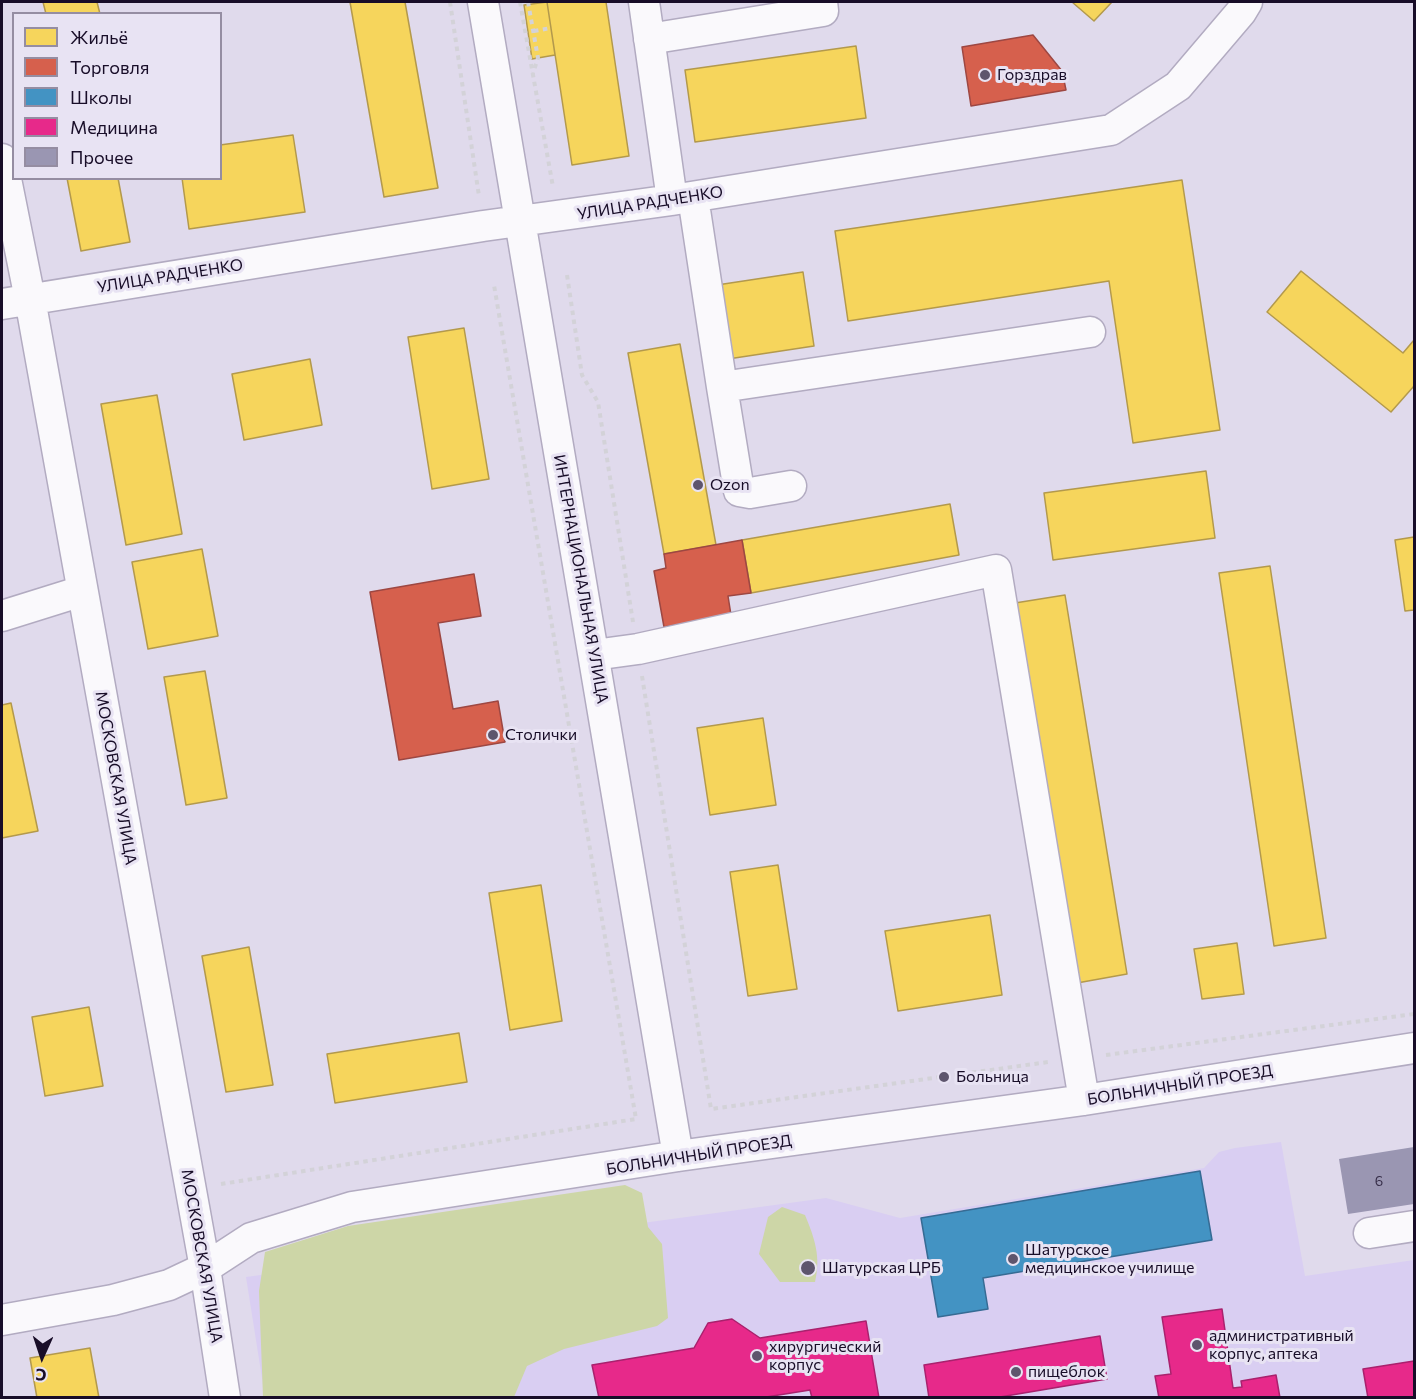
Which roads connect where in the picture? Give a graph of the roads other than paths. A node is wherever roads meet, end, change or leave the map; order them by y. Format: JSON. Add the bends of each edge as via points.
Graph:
{"nodes":[{"id":1,"x":483,"y":2,"type":"edge"},
{"id":2,"x":644,"y":2,"type":"edge"},
{"id":3,"x":822,"y":2,"type":"edge"},
{"id":4,"x":1247,"y":2,"type":"edge"},
{"id":5,"x":649,"y":39,"type":"junction"},
{"id":6,"x":2,"y":159,"type":"edge"},
{"id":7,"x":683,"y":199,"type":"junction"},
{"id":8,"x":519,"y":222,"type":"junction"},
{"id":9,"x":16,"y":302,"type":"edge"},
{"id":10,"x":1090,"y":332,"type":"dead end"},
{"id":11,"x":722,"y":387,"type":"junction"},
{"id":12,"x":791,"y":486,"type":"dead end"},
{"id":13,"x":82,"y":591,"type":"junction"},
{"id":14,"x":2,"y":616,"type":"edge"},
{"id":15,"x":594,"y":655,"type":"junction"},
{"id":16,"x":1414,"y":1048,"type":"edge"},
{"id":17,"x":1084,"y":1100,"type":"junction"},
{"id":18,"x":678,"y":1156,"type":"junction"},
{"id":19,"x":1414,"y":1226,"type":"edge"},
{"id":20,"x":1369,"y":1233,"type":"dead end"},
{"id":21,"x":205,"y":1268,"type":"junction"},
{"id":22,"x":2,"y":1320,"type":"edge"},
{"id":23,"x":225,"y":1398,"type":"edge"}],
"edges":[{"from":1,"to":8,"type":"street","name":"ИНТЕРНАЦИОНАЛЬНАЯ УЛИЦА"},
{"from":2,"to":5,"type":"street"},
{"from":3,"to":5,"type":"street","via":[[823,11]]},
{"from":4,"to":7,"type":"street","name":"УЛИЦА РАДЧЕНКО","via":[[1178,86],[1111,130]]},
{"from":5,"to":7,"type":"street"},
{"from":6,"to":9,"type":"street","name":"МОСКОВСКАЯ УЛИЦА"},
{"from":7,"to":8,"type":"street","name":"УЛИЦА РАДЧЕНКО"},
{"from":7,"to":11,"type":"street"},
{"from":8,"to":9,"type":"street","name":"УЛИЦА РАДЧЕНКО"},
{"from":8,"to":15,"type":"street","name":"ИНТЕРНАЦИОНАЛЬНАЯ УЛИЦА"},
{"from":9,"to":13,"type":"street","name":"МОСКОВСКАЯ УЛИЦА"},
{"from":10,"to":11,"type":"street"},
{"from":11,"to":12,"type":"street","via":[[739,491],[750,493]]},
{"from":13,"to":14,"type":"street"},
{"from":13,"to":21,"type":"street","name":"МОСКОВСКАЯ УЛИЦА"},
{"from":15,"to":17,"type":"street","via":[[638,649],[996,570]]},
{"from":15,"to":18,"type":"street","name":"ИНТЕРНАЦИОНАЛЬНАЯ УЛИЦА"},
{"from":16,"to":17,"type":"street","name":"БОЛЬНИЧНЫЙ ПРОЕЗД"},
{"from":17,"to":18,"type":"street","name":"БОЛЬНИЧНЫЙ ПРОЕЗД"},
{"from":18,"to":21,"type":"street","name":"БОЛЬНИЧНЫЙ ПРОЕЗД","via":[[352,1207],[251,1238]]},
{"from":19,"to":20,"type":"street"},
{"from":21,"to":22,"type":"street","name":"БОЛЬНИЧНЫЙ ПРОЕЗД","via":[[169,1285],[113,1300]]},
{"from":21,"to":23,"type":"street","name":"МОСКОВСКАЯ УЛИЦА"}]}
